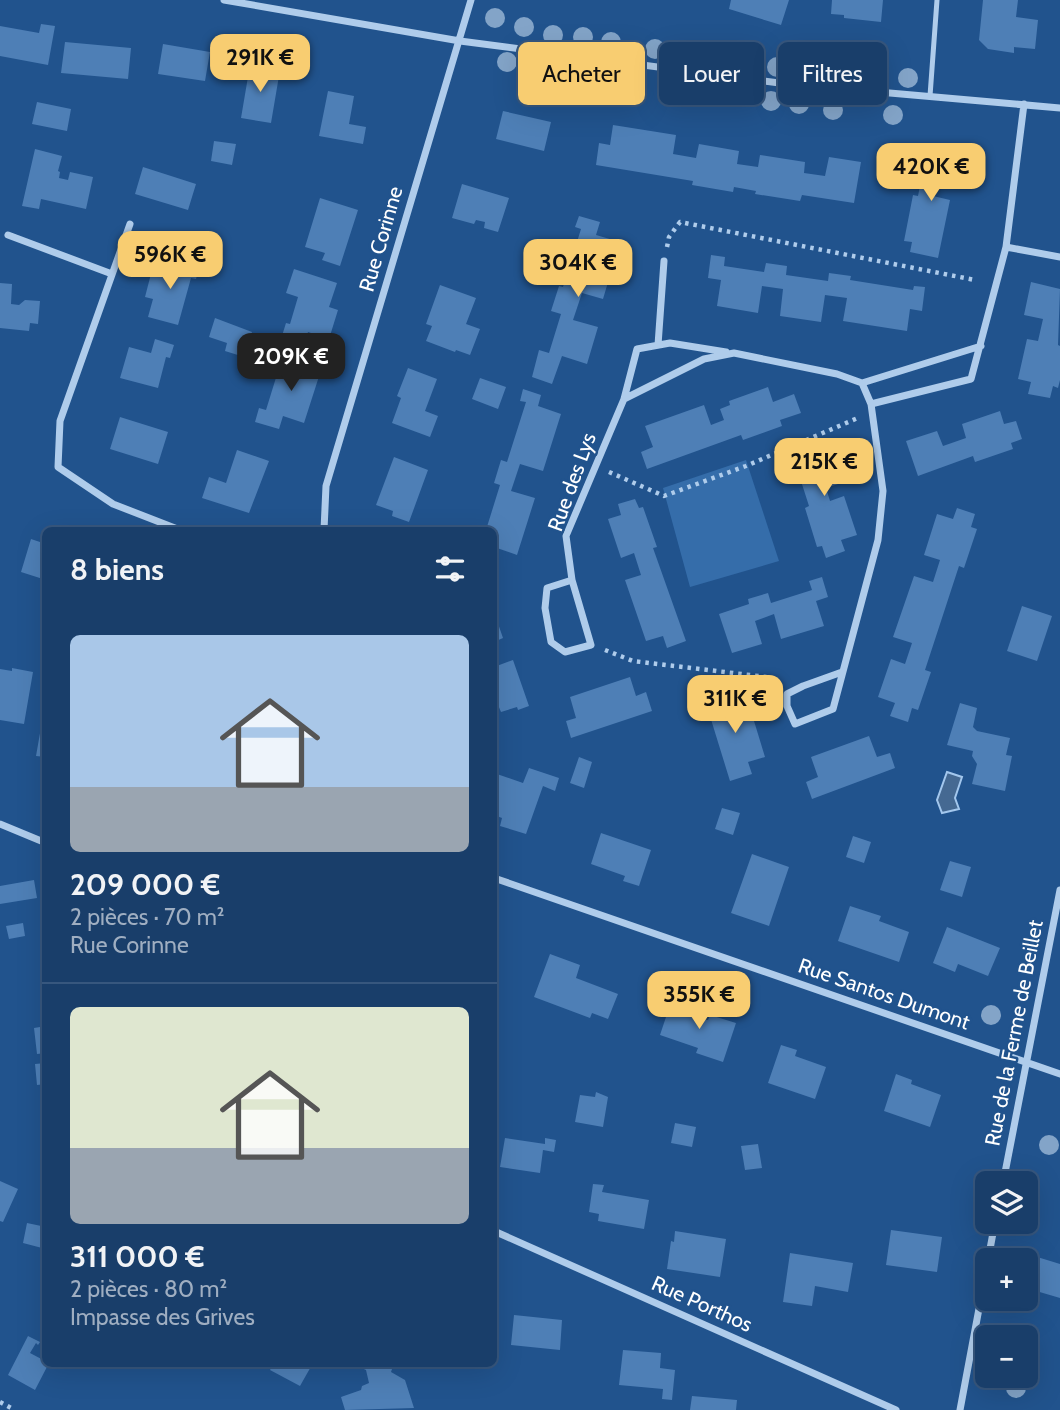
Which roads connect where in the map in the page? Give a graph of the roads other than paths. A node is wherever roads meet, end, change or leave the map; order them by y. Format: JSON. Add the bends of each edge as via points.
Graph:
{"nodes":[{"id":1,"x":224,"y":0,"type":"edge"},
{"id":2,"x":471,"y":0,"type":"edge"},
{"id":3,"x":937,"y":0,"type":"edge"},
{"id":4,"x":460,"y":41,"type":"junction"},
{"id":5,"x":930,"y":96,"type":"junction"},
{"id":6,"x":1024,"y":104,"type":"junction"},
{"id":7,"x":1060,"y":108,"type":"edge"},
{"id":8,"x":130,"y":223,"type":"dead end"},
{"id":9,"x":8,"y":235,"type":"dead end"},
{"id":10,"x":1006,"y":247,"type":"junction"},
{"id":11,"x":1060,"y":257,"type":"edge"},
{"id":12,"x":664,"y":261,"type":"road end"},
{"id":13,"x":113,"y":274,"type":"junction"},
{"id":14,"x":658,"y":345,"type":"junction"},
{"id":15,"x":981,"y":346,"type":"junction"},
{"id":16,"x":734,"y":353,"type":"junction"},
{"id":17,"x":862,"y":383,"type":"junction"},
{"id":18,"x":624,"y":398,"type":"junction"},
{"id":19,"x":871,"y":408,"type":"junction"},
{"id":20,"x":172,"y":527,"type":"edge"},
{"id":21,"x":324,"y":527,"type":"edge"},
{"id":22,"x":572,"y":580,"type":"junction"},
{"id":23,"x":842,"y":672,"type":"junction"},
{"id":24,"x":0,"y":824,"type":"edge"},
{"id":25,"x":42,"y":841,"type":"edge"},
{"id":26,"x":497,"y":879,"type":"edge"},
{"id":27,"x":1060,"y":890,"type":"edge"},
{"id":28,"x":1026,"y":1061,"type":"junction"},
{"id":29,"x":1060,"y":1074,"type":"edge"},
{"id":30,"x":1005,"y":1171,"type":"edge"},
{"id":31,"x":497,"y":1232,"type":"edge"},
{"id":32,"x":979,"y":1311,"type":"edge"},
{"id":33,"x":896,"y":1410,"type":"edge"},
{"id":34,"x":960,"y":1410,"type":"edge"}],
"edges":[{"from":1,"to":4,"type":"street"},
{"from":2,"to":4,"type":"street","name":"Rue Corinne"},
{"from":3,"to":5,"type":"lane"},
{"from":4,"to":5,"type":"street","via":[[786,84]]},
{"from":4,"to":21,"type":"street","name":"Rue Corinne","via":[[326,486]]},
{"from":5,"to":6,"type":"street"},
{"from":6,"to":7,"type":"street"},
{"from":6,"to":10,"type":"street"},
{"from":8,"to":13,"type":"street"},
{"from":9,"to":13,"type":"street"},
{"from":10,"to":11,"type":"street"},
{"from":10,"to":15,"type":"street"},
{"from":12,"to":14,"type":"street"},
{"from":13,"to":20,"type":"street","via":[[60,421],[58,467],[113,504]]},
{"from":14,"to":16,"type":"street"},
{"from":14,"to":18,"type":"street","name":"Rue des Lys","via":[[637,349]]},
{"from":15,"to":17,"type":"street"},
{"from":15,"to":19,"type":"street","via":[[971,379]]},
{"from":16,"to":17,"type":"street","via":[[837,373]]},
{"from":16,"to":18,"type":"street","via":[[704,359]]},
{"from":17,"to":19,"type":"street"},
{"from":18,"to":22,"type":"street","name":"Rue des Lys","via":[[566,536]]},
{"from":19,"to":23,"type":"street","via":[[883,491],[878,540]]},
{"from":22,"to":22,"type":"street","name":"Rue des Lys","via":[[591,645],[565,652],[551,642],[545,608],[547,589]]},
{"from":23,"to":23,"type":"street","via":[[833,709],[795,724],[786,706],[788,694]]},
{"from":24,"to":25,"type":"street"},
{"from":26,"to":28,"type":"street","name":"Rue Santos Dumont"},
{"from":27,"to":28,"type":"street","name":"Rue de la Ferme de Beillet"},
{"from":28,"to":29,"type":"street","name":"Rue Santos Dumont"},
{"from":28,"to":30,"type":"street","name":"Rue de la Ferme de Beillet"},
{"from":31,"to":33,"type":"street","name":"Rue Porthos"},
{"from":32,"to":34,"type":"street"}]}
